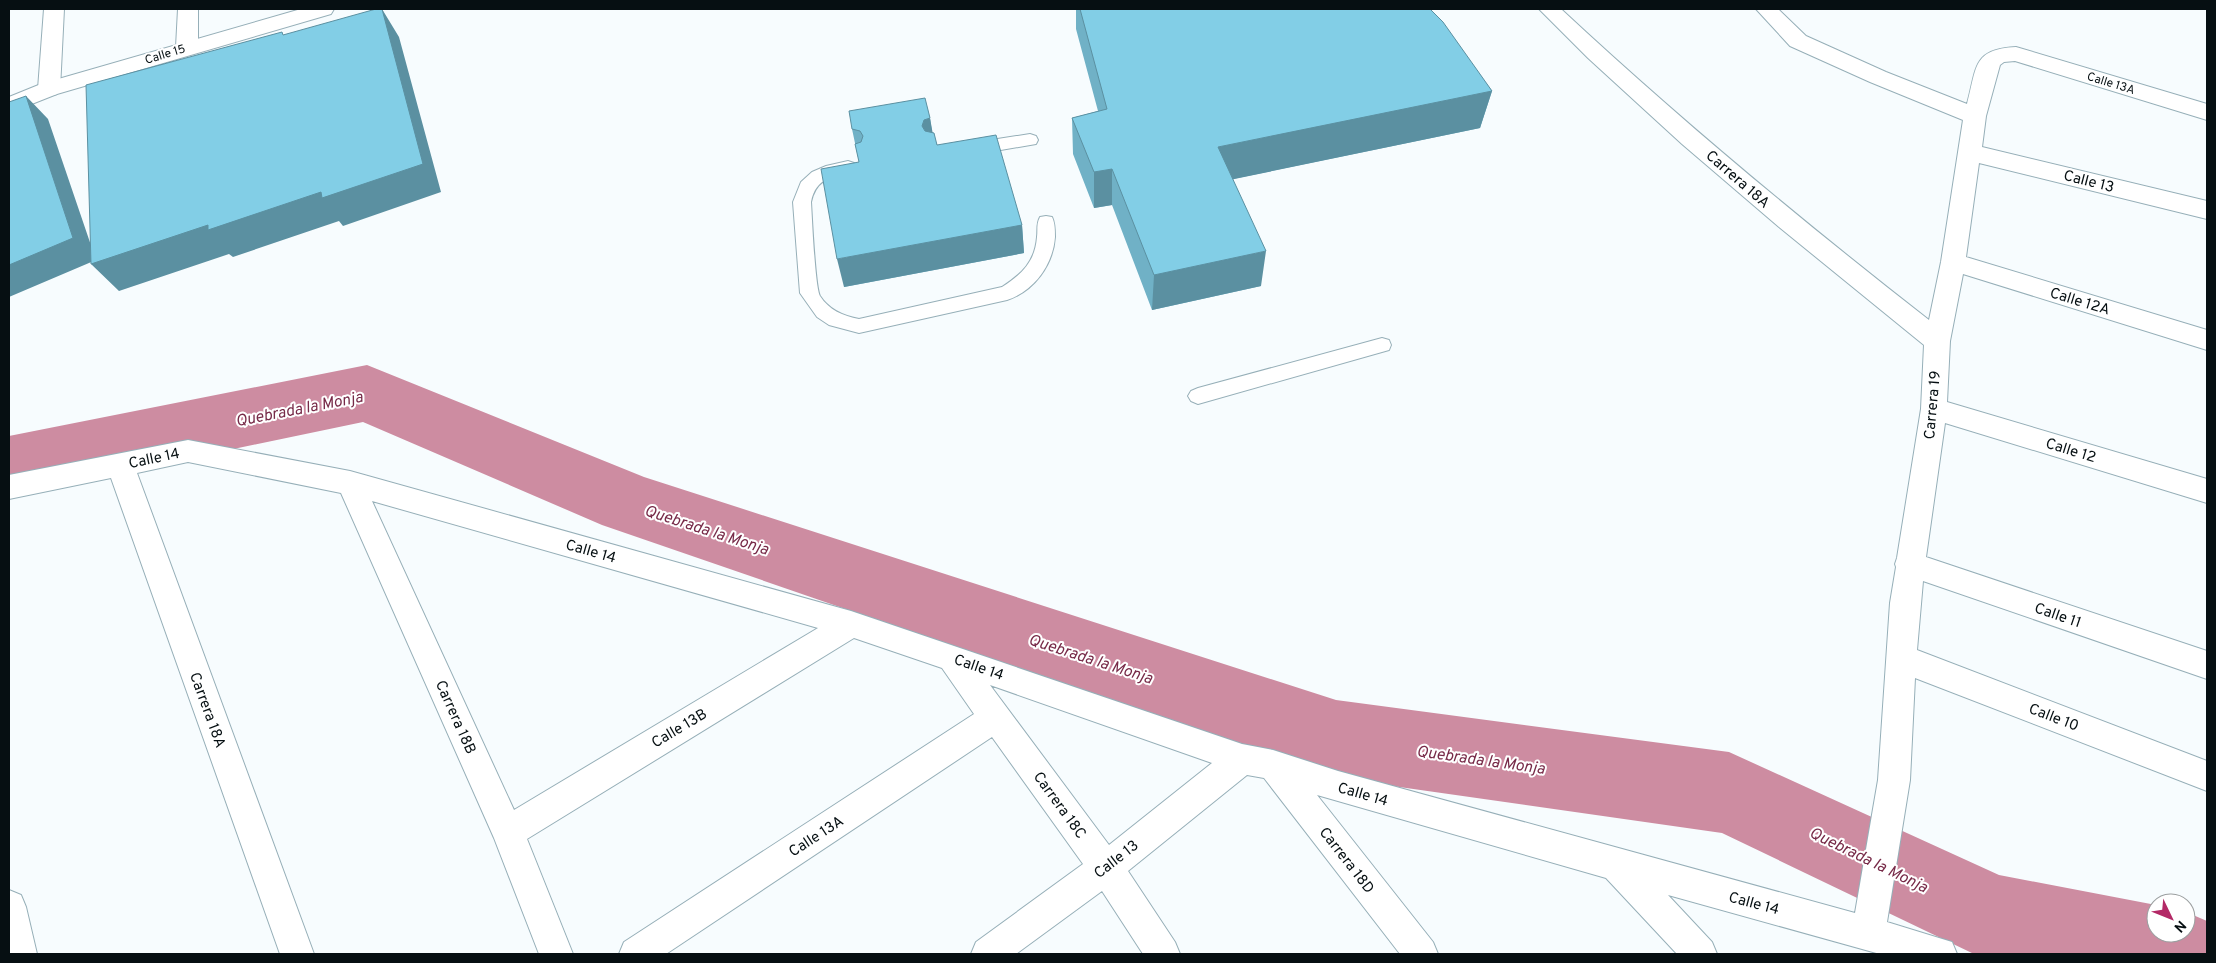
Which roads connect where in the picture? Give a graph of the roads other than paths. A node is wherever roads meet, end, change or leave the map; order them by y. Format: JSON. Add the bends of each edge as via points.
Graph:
{"nodes":[{"id":1,"x":54,"y":9,"type":"edge"},
{"id":2,"x":188,"y":9,"type":"edge"},
{"id":3,"x":324,"y":9,"type":"edge"},
{"id":4,"x":1549,"y":9,"type":"edge"},
{"id":5,"x":1766,"y":9,"type":"edge"},
{"id":6,"x":187,"y":48,"type":"junction"},
{"id":7,"x":2016,"y":54,"type":"joint"},
{"id":8,"x":49,"y":89,"type":"junction"},
{"id":9,"x":9,"y":105,"type":"edge"},
{"id":10,"x":2207,"y":112,"type":"edge"},
{"id":11,"x":1975,"y":116,"type":"junction"},
{"id":12,"x":1030,"y":140,"type":"dead end"},
{"id":13,"x":955,"y":151,"type":"edge"},
{"id":14,"x":1970,"y":153,"type":"junction"},
{"id":15,"x":860,"y":166,"type":"edge"},
{"id":16,"x":2207,"y":210,"type":"edge"},
{"id":17,"x":1046,"y":222,"type":"dead end"},
{"id":18,"x":1953,"y":262,"type":"junction"},
{"id":19,"x":2207,"y":340,"type":"edge"},
{"id":20,"x":1937,"y":341,"type":"junction"},
{"id":21,"x":1382,"y":345,"type":"dead end"},
{"id":22,"x":1198,"y":396,"type":"dead end"},
{"id":23,"x":1934,"y":409,"type":"junction"},
{"id":24,"x":120,"y":465,"type":"junction"},
{"id":25,"x":350,"y":483,"type":"junction"},
{"id":26,"x":9,"y":487,"type":"edge"},
{"id":27,"x":2207,"y":491,"type":"edge"},
{"id":28,"x":1909,"y":564,"type":"junction"},
{"id":29,"x":851,"y":624,"type":"junction"},
{"id":30,"x":952,"y":658,"type":"junction"},
{"id":31,"x":1901,"y":658,"type":"junction"},
{"id":32,"x":2207,"y":665,"type":"edge"},
{"id":33,"x":996,"y":717,"type":"junction"},
{"id":34,"x":1257,"y":762,"type":"junction"},
{"id":35,"x":2207,"y":776,"type":"edge"},
{"id":36,"x":508,"y":832,"type":"junction"},
{"id":37,"x":1617,"y":865,"type":"junction"},
{"id":38,"x":1106,"y":868,"type":"junction"},
{"id":39,"x":9,"y":907,"type":"edge"},
{"id":40,"x":1868,"y":934,"type":"junction"},
{"id":41,"x":20,"y":954,"type":"edge"},
{"id":42,"x":296,"y":954,"type":"edge"},
{"id":43,"x":556,"y":954,"type":"edge"},
{"id":44,"x":636,"y":954,"type":"edge"},
{"id":45,"x":988,"y":954,"type":"edge"},
{"id":46,"x":1163,"y":954,"type":"edge"},
{"id":47,"x":1421,"y":954,"type":"edge"},
{"id":48,"x":1700,"y":954,"type":"edge"},
{"id":49,"x":1940,"y":954,"type":"edge"}],
"edges":[{"from":1,"to":8,"type":"street"},
{"from":2,"to":6,"type":"street"},
{"from":3,"to":6,"type":"street","name":"Calle 15"},
{"from":4,"to":20,"type":"street","name":"Carrera 18A","via":[[1607,65],[1790,224]]},
{"from":5,"to":11,"type":"street","via":[[1798,41]]},
{"from":6,"to":8,"type":"street","name":"Calle 15"},
{"from":7,"to":10,"type":"street","name":"Calle 13A"},
{"from":7,"to":11,"type":"street","name":"Carrera 19","via":[[1999,55],[1990,62]]},
{"from":8,"to":9,"type":"street","name":"Calle 15"},
{"from":11,"to":14,"type":"street","name":"Carrera 19"},
{"from":12,"to":13,"type":"lane"},
{"from":14,"to":16,"type":"street","name":"Calle 13"},
{"from":14,"to":18,"type":"street","name":"Carrera 19"},
{"from":15,"to":17,"type":"lane","via":[[819,175],[803,192],[809,293],[826,316],[841,323],[859,326],[1007,293],[1040,265],[1047,248]]},
{"from":18,"to":19,"type":"street","name":"Calle 12A"},
{"from":18,"to":20,"type":"street","name":"Carrera 19"},
{"from":20,"to":23,"type":"street","name":"Carrera 19"},
{"from":21,"to":22,"type":"lane"},
{"from":23,"to":27,"type":"street","name":"Calle 12"},
{"from":23,"to":28,"type":"street","name":"Carrera 19"},
{"from":24,"to":25,"type":"street","name":"Calle 14","via":[[188,451]]},
{"from":24,"to":26,"type":"street","name":"Calle 14"},
{"from":24,"to":42,"type":"street","name":"Carrera 18A"},
{"from":25,"to":29,"type":"street","name":"Calle 14"},
{"from":25,"to":36,"type":"street","name":"Carrera 18B"},
{"from":28,"to":31,"type":"street","name":"Carrera 19"},
{"from":28,"to":32,"type":"street","name":"Calle 11"},
{"from":29,"to":30,"type":"street","name":"Calle 14"},
{"from":29,"to":36,"type":"street","name":"Calle 13B"},
{"from":30,"to":33,"type":"street","name":"Carrera 18C"},
{"from":30,"to":34,"type":"street","name":"Calle 14"},
{"from":31,"to":35,"type":"street","name":"Calle 10"},
{"from":31,"to":40,"type":"street","name":"Carrera 19","via":[[1894,780]]},
{"from":33,"to":38,"type":"street","name":"Carrera 18C"},
{"from":33,"to":44,"type":"street","name":"Calle 13A"},
{"from":34,"to":37,"type":"street","name":"Calle 14"},
{"from":34,"to":38,"type":"street","name":"Calle 13"},
{"from":34,"to":47,"type":"street","name":"Carrera 18D"},
{"from":36,"to":43,"type":"street","name":"Carrera 18B"},
{"from":37,"to":40,"type":"street","name":"Calle 14"},
{"from":37,"to":48,"type":"street"},
{"from":38,"to":45,"type":"street","name":"Calle 13"},
{"from":38,"to":46,"type":"street","name":"Carrera 18C"},
{"from":39,"to":41,"type":"street"},
{"from":40,"to":49,"type":"street","name":"Calle 14"}]}
